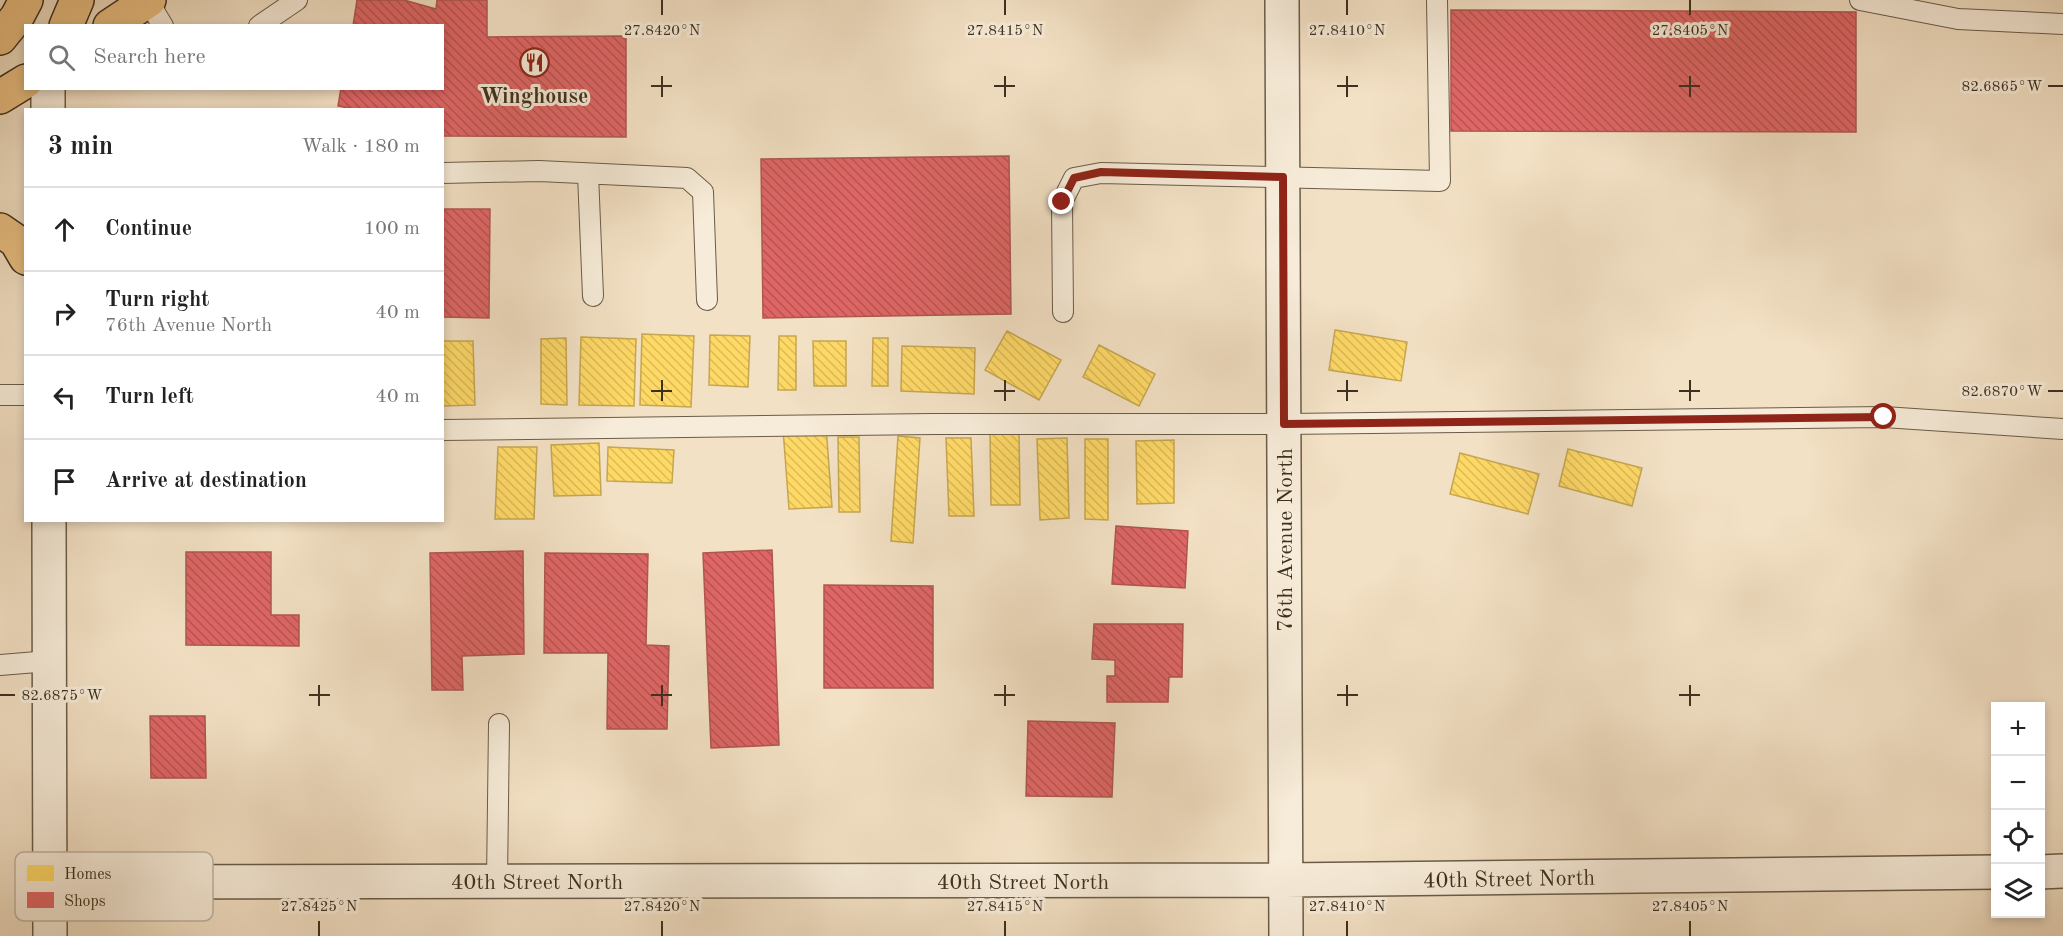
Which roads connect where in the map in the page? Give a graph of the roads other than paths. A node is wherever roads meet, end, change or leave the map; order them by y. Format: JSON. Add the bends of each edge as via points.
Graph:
{"nodes":[{"id":1,"x":26,"y":0,"type":"edge"},
{"id":2,"x":77,"y":0,"type":"edge"},
{"id":3,"x":149,"y":0,"type":"edge"},
{"id":4,"x":297,"y":0,"type":"edge"},
{"id":5,"x":1282,"y":0,"type":"edge"},
{"id":6,"x":1437,"y":0,"type":"edge"},
{"id":7,"x":1860,"y":0,"type":"edge"},
{"id":8,"x":67,"y":24,"type":"edge"},
{"id":9,"x":113,"y":24,"type":"edge"},
{"id":10,"x":162,"y":24,"type":"edge"},
{"id":11,"x":262,"y":24,"type":"edge"},
{"id":12,"x":2063,"y":24,"type":"edge"},
{"id":13,"x":0,"y":38,"type":"edge"},
{"id":14,"x":24,"y":82,"type":"edge"},
{"id":15,"x":48,"y":90,"type":"edge"},
{"id":16,"x":0,"y":97,"type":"edge"},
{"id":17,"x":48,"y":108,"type":"edge"},
{"id":18,"x":444,"y":173,"type":"edge"},
{"id":19,"x":588,"y":174,"type":"junction"},
{"id":20,"x":1283,"y":177,"type":"junction"},
{"id":21,"x":0,"y":230,"type":"edge"},
{"id":22,"x":24,"y":255,"type":"edge"},
{"id":23,"x":593,"y":296,"type":"dead end"},
{"id":24,"x":707,"y":300,"type":"dead end"},
{"id":25,"x":1063,"y":312,"type":"dead end"},
{"id":26,"x":0,"y":395,"type":"edge"},
{"id":27,"x":24,"y":395,"type":"edge"},
{"id":28,"x":1284,"y":424,"type":"junction"},
{"id":29,"x":2063,"y":429,"type":"edge"},
{"id":30,"x":444,"y":430,"type":"edge"},
{"id":31,"x":49,"y":522,"type":"edge"},
{"id":32,"x":49,"y":661,"type":"junction"},
{"id":33,"x":0,"y":665,"type":"edge"},
{"id":34,"x":499,"y":724,"type":"dead end"},
{"id":35,"x":50,"y":852,"type":"edge"},
{"id":36,"x":2063,"y":871,"type":"edge"},
{"id":37,"x":1991,"y":872,"type":"edge"},
{"id":38,"x":2045,"y":872,"type":"edge"},
{"id":39,"x":1286,"y":880,"type":"junction"},
{"id":40,"x":497,"y":881,"type":"junction"},
{"id":41,"x":213,"y":882,"type":"edge"},
{"id":42,"x":1286,"y":936,"type":"edge"}],
"edges":[{"from":1,"to":13,"type":"highway"},
{"from":2,"to":8,"type":"highway"},
{"from":3,"to":9,"type":"highway"},
{"from":3,"to":10,"type":"lane"},
{"from":4,"to":11,"type":"lane"},
{"from":5,"to":20,"type":"street","name":"76th Avenue North"},
{"from":6,"to":20,"type":"lane","via":[[1440,181]]},
{"from":7,"to":12,"type":"lane","via":[[1958,19]]},
{"from":14,"to":16,"type":"highway"},
{"from":15,"to":17,"type":"street"},
{"from":18,"to":19,"type":"lane"},
{"from":19,"to":23,"type":"lane"},
{"from":19,"to":24,"type":"lane","via":[[687,178],[703,192]]},
{"from":20,"to":25,"type":"lane","via":[[1101,172],[1074,178],[1062,202]]},
{"from":20,"to":28,"type":"street","name":"76th Avenue North"},
{"from":21,"to":22,"type":"highway","via":[[16,241]]},
{"from":26,"to":27,"type":"lane"},
{"from":28,"to":29,"type":"lane","via":[[1884,417]]},
{"from":28,"to":30,"type":"lane","via":[[933,423]]},
{"from":28,"to":39,"type":"street","name":"76th Avenue North"},
{"from":31,"to":32,"type":"street"},
{"from":32,"to":33,"type":"lane"},
{"from":32,"to":35,"type":"street"},
{"from":34,"to":40,"type":"lane"},
{"from":36,"to":38,"type":"street"},
{"from":37,"to":39,"type":"street","name":"40th Street North"},
{"from":39,"to":40,"type":"street","name":"40th Street North"},
{"from":39,"to":42,"type":"street","name":"76th Avenue North"},
{"from":40,"to":41,"type":"street","name":"40th Street North"}]}
